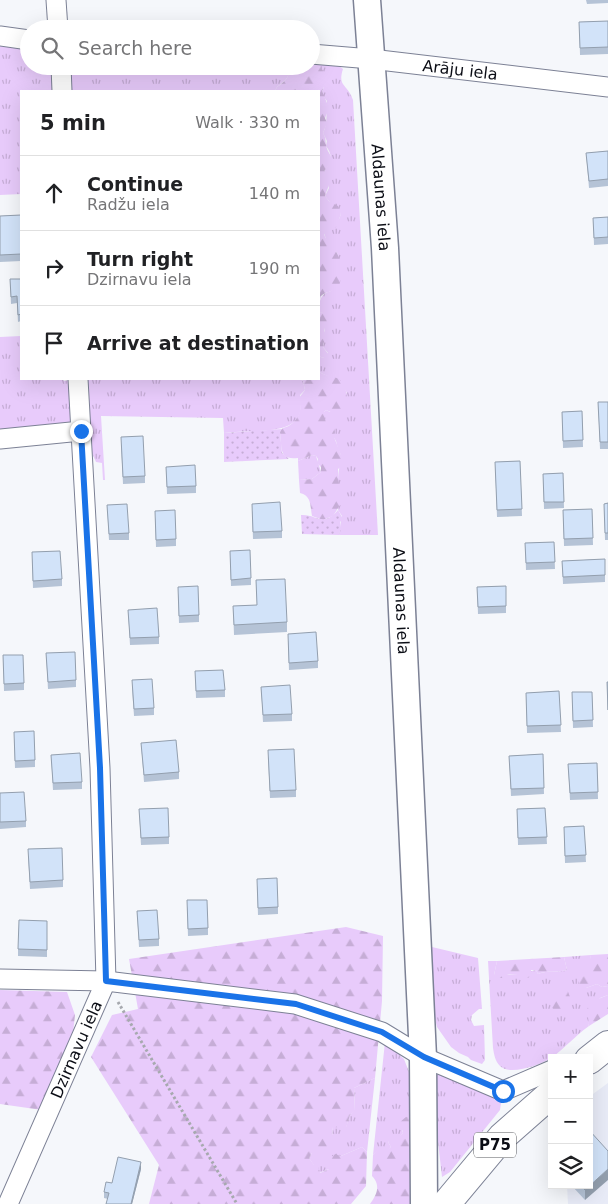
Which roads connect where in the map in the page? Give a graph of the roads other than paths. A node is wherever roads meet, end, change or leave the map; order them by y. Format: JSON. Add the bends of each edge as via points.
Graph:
{"nodes":[{"id":1,"x":56,"y":0,"type":"edge"},
{"id":2,"x":367,"y":0,"type":"edge"},
{"id":3,"x":57,"y":20,"type":"edge"},
{"id":4,"x":0,"y":36,"type":"edge"},
{"id":5,"x":20,"y":39,"type":"edge"},
{"id":6,"x":320,"y":55,"type":"edge"},
{"id":7,"x":371,"y":58,"type":"junction"},
{"id":8,"x":61,"y":75,"type":"edge"},
{"id":9,"x":608,"y":87,"type":"edge"},
{"id":10,"x":62,"y":90,"type":"edge"},
{"id":11,"x":78,"y":380,"type":"edge"},
{"id":12,"x":81,"y":431,"type":"junction"},
{"id":13,"x":0,"y":439,"type":"edge"},
{"id":14,"x":0,"y":979,"type":"edge"},
{"id":15,"x":106,"y":981,"type":"junction"},
{"id":16,"x":424,"y":1057,"type":"junction"},
{"id":17,"x":548,"y":1072,"type":"edge"},
{"id":18,"x":548,"y":1097,"type":"edge"},
{"id":19,"x":8,"y":1204,"type":"edge"},
{"id":20,"x":424,"y":1204,"type":"edge"},
{"id":21,"x":446,"y":1204,"type":"edge"}],
"edges":[{"from":1,"to":3,"type":"street"},
{"from":2,"to":7,"type":"street","name":"Aldaunas iela"},
{"from":4,"to":5,"type":"street"},
{"from":6,"to":7,"type":"street","name":"Arāju iela"},
{"from":7,"to":9,"type":"street","name":"Arāju iela"},
{"from":7,"to":16,"type":"street","name":"Aldaunas iela","via":[[385,248]]},
{"from":8,"to":10,"type":"street"},
{"from":11,"to":12,"type":"street","name":"Dzirnavu iela"},
{"from":12,"to":13,"type":"street"},
{"from":12,"to":15,"type":"street","name":"Dzirnavu iela","via":[[100,768]]},
{"from":14,"to":15,"type":"street"},
{"from":15,"to":16,"type":"street","via":[[296,1004],[382,1032]]},
{"from":15,"to":19,"type":"street","name":"Dzirnavu iela"},
{"from":16,"to":17,"type":"street","via":[[503,1091]]},
{"from":16,"to":20,"type":"street","name":"Aldaunas iela"},
{"from":18,"to":21,"type":"main road","number":"P75","via":[[502,1137]]}]}
